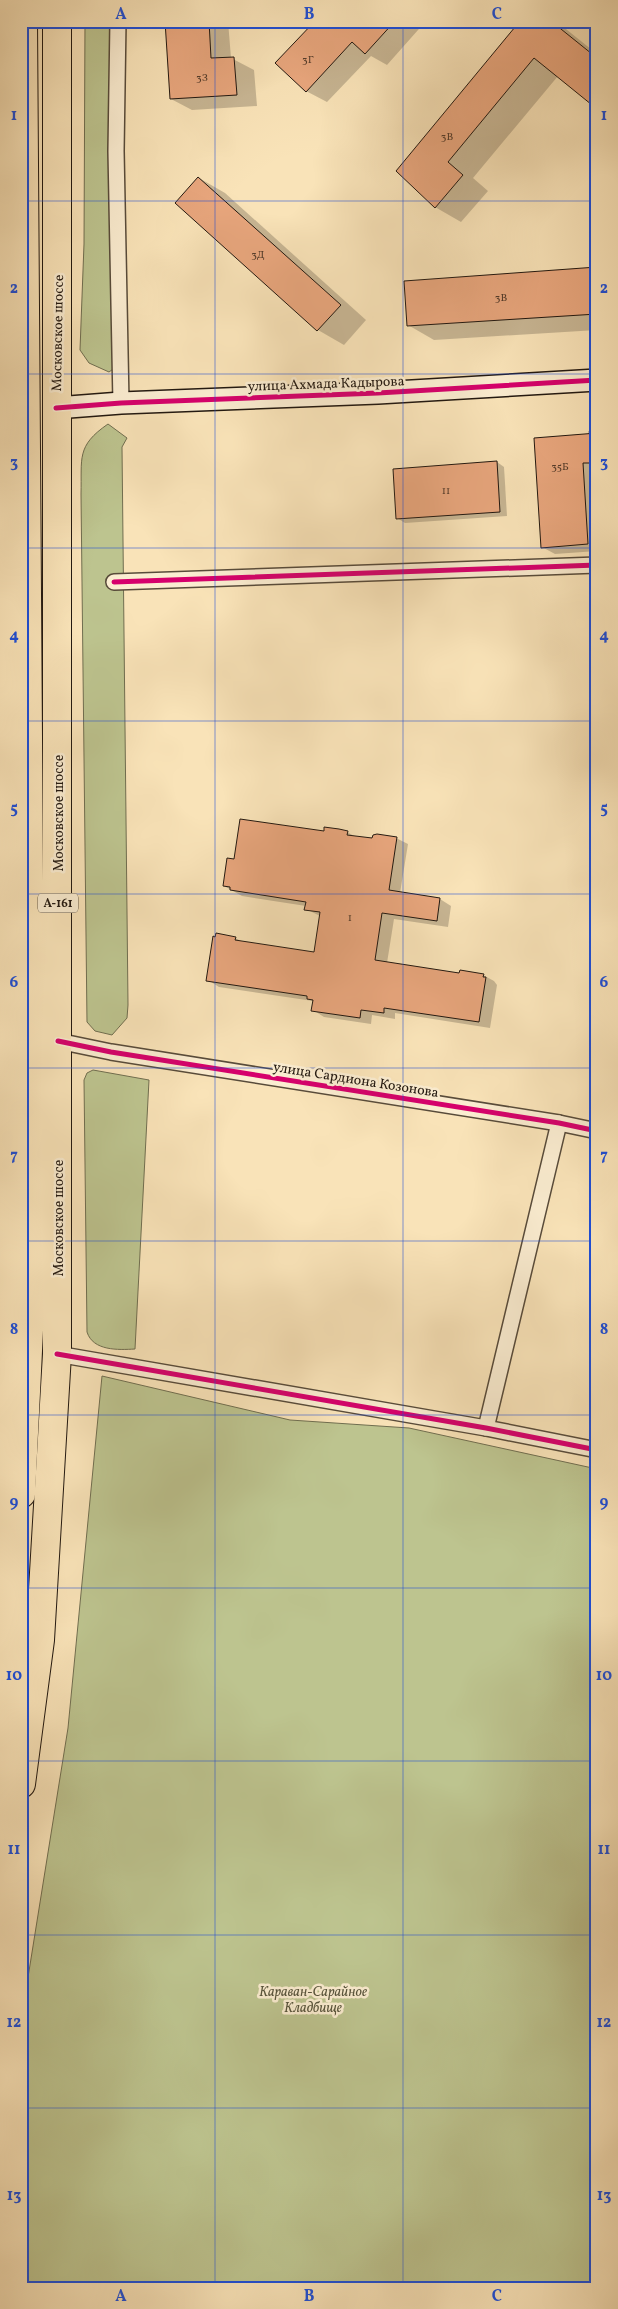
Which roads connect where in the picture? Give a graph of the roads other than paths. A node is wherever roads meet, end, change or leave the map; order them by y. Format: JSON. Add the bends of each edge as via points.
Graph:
{"nodes":[{"id":1,"x":23,"y":21,"type":"edge"},
{"id":2,"x":57,"y":21,"type":"edge"},
{"id":3,"x":118,"y":21,"type":"edge"},
{"id":4,"x":22,"y":73,"type":"edge"},
{"id":5,"x":597,"y":380,"type":"edge"},
{"id":6,"x":121,"y":403,"type":"junction"},
{"id":7,"x":56,"y":408,"type":"junction"},
{"id":8,"x":597,"y":565,"type":"edge"},
{"id":9,"x":114,"y":582,"type":"dead end"},
{"id":10,"x":58,"y":1041,"type":"junction"},
{"id":11,"x":558,"y":1123,"type":"junction"},
{"id":12,"x":597,"y":1130,"type":"edge"},
{"id":13,"x":57,"y":1354,"type":"junction"},
{"id":14,"x":486,"y":1428,"type":"junction"},
{"id":15,"x":597,"y":1450,"type":"edge"},
{"id":16,"x":21,"y":1494,"type":"edge"},
{"id":17,"x":21,"y":1784,"type":"edge"}],
"edges":[{"from":1,"to":4,"type":"highway","number":"А-161"},
{"from":2,"to":7,"type":"highway","name":"Московское шоссе","number":"А-161"},
{"from":3,"to":6,"type":"street","via":[[116,151]]},
{"from":4,"to":16,"type":"highway","number":"А-161","via":[[29,880],[29,1330]]},
{"from":5,"to":6,"type":"street","name":"улица Ахмада Кадырова"},
{"from":6,"to":7,"type":"street","name":"улица Ахмада Кадырова"},
{"from":7,"to":10,"type":"highway","name":"Московское шоссе","number":"А-161"},
{"from":8,"to":9,"type":"street"},
{"from":10,"to":11,"type":"street","name":"улица Сардиона Козонова"},
{"from":10,"to":13,"type":"highway","name":"Московское шоссе","number":"А-161"},
{"from":11,"to":12,"type":"street","name":"улица Сардиона Козонова"},
{"from":11,"to":14,"type":"street"},
{"from":13,"to":14,"type":"street"},
{"from":13,"to":17,"type":"highway","name":"Московское шоссе","number":"А-161","via":[[40,1640]]},
{"from":14,"to":15,"type":"street"}]}
